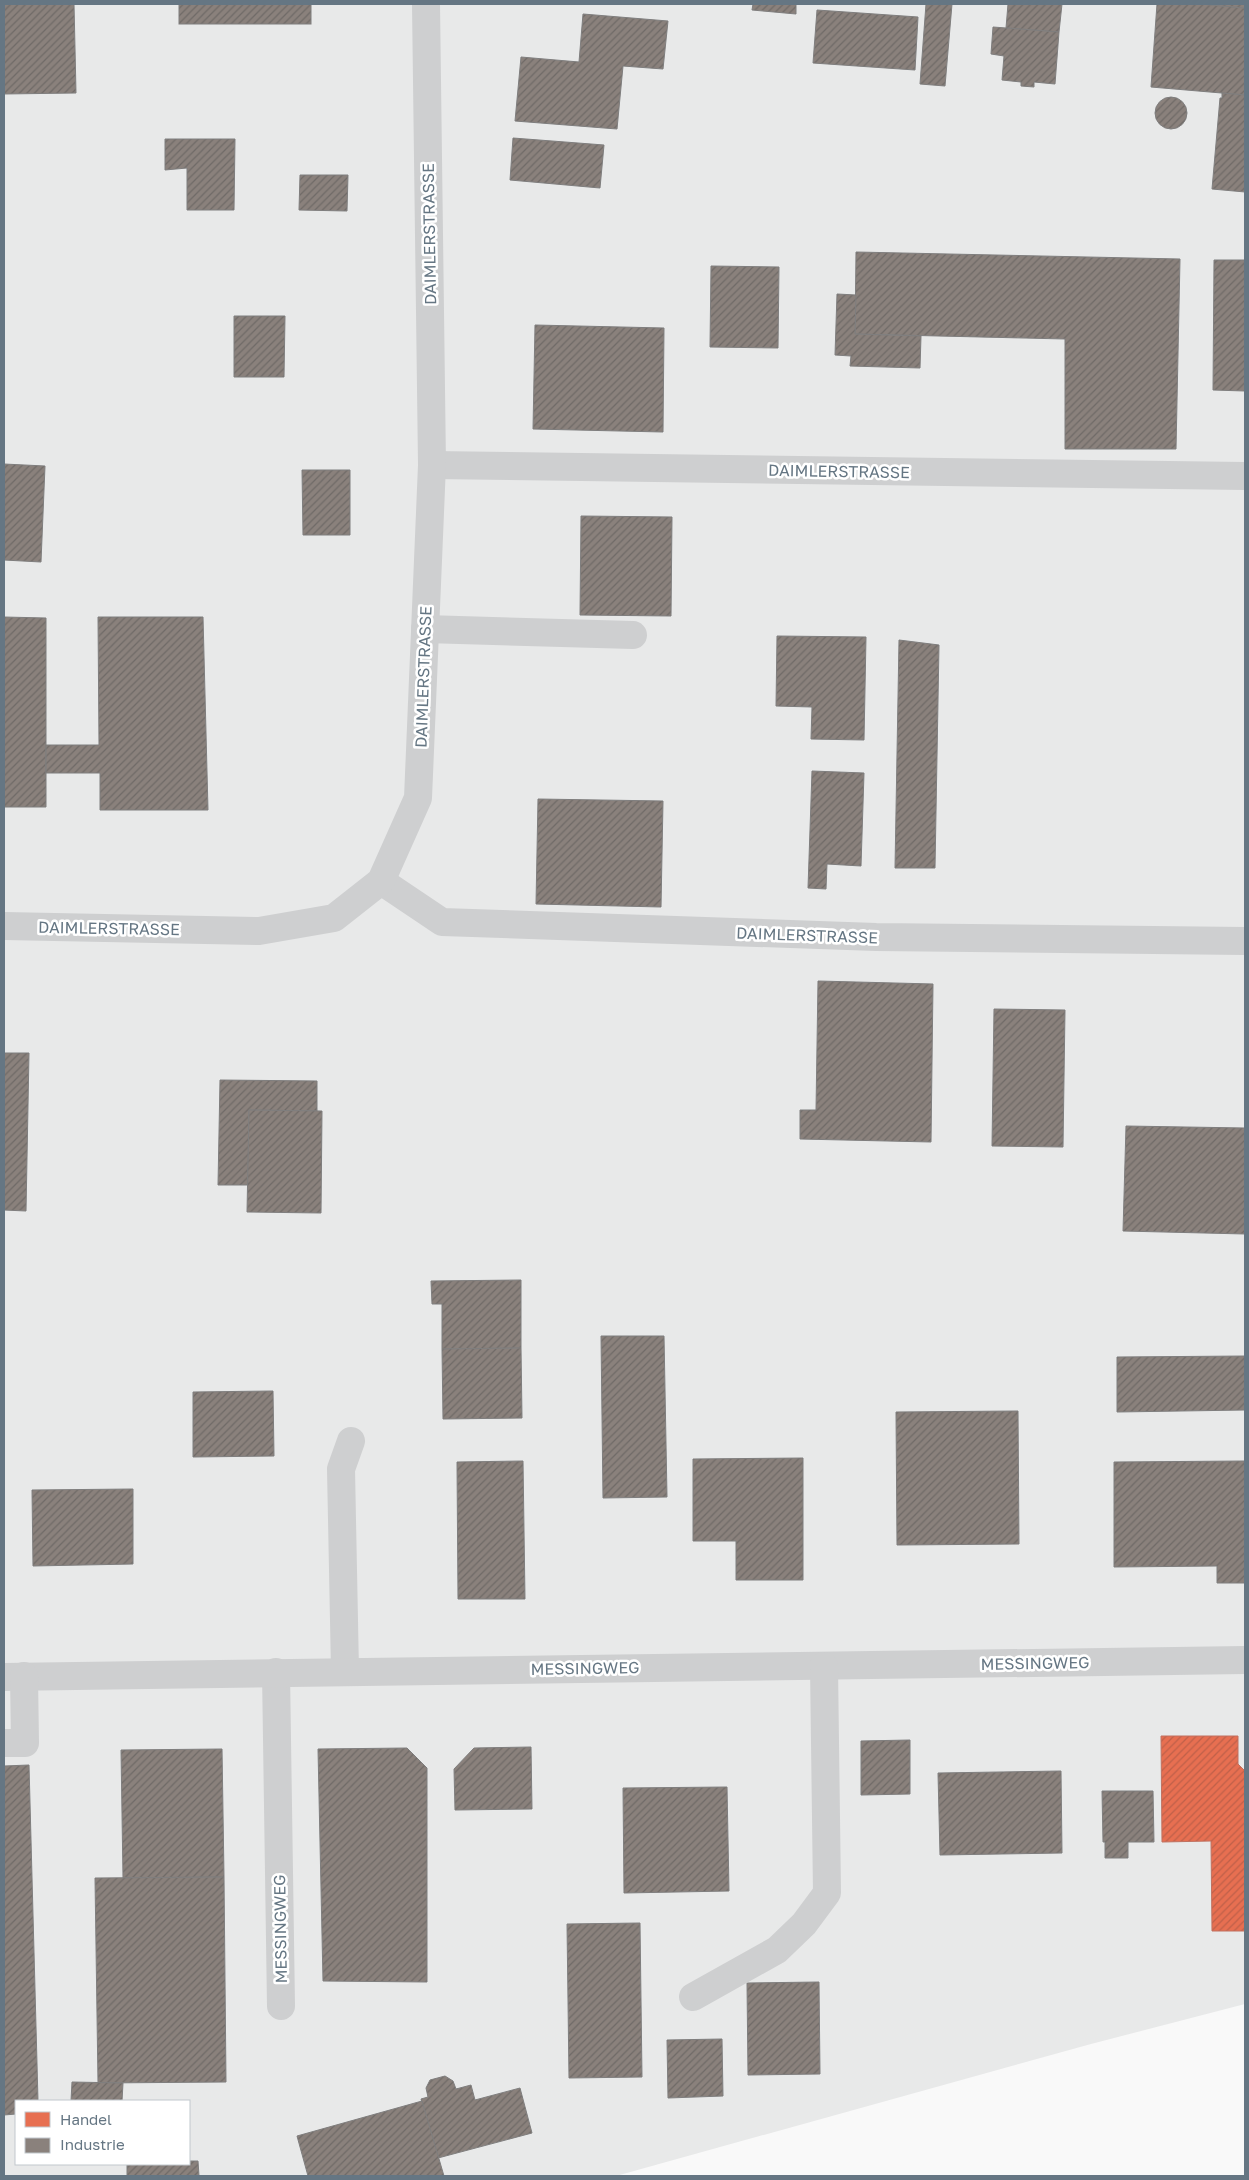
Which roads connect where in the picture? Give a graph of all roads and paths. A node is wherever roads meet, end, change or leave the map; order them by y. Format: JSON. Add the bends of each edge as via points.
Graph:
{"nodes":[{"id":1,"x":426,"y":4,"type":"edge"},
{"id":2,"x":432,"y":465,"type":"junction"},
{"id":3,"x":1245,"y":476,"type":"edge"},
{"id":4,"x":425,"y":629,"type":"junction"},
{"id":5,"x":633,"y":635,"type":"dead end"},
{"id":6,"x":381,"y":881,"type":"junction"},
{"id":7,"x":4,"y":926,"type":"edge"},
{"id":8,"x":1245,"y":941,"type":"edge"},
{"id":9,"x":351,"y":1441,"type":"dead end"},
{"id":10,"x":1245,"y":1660,"type":"edge"},
{"id":11,"x":824,"y":1666,"type":"junction"},
{"id":12,"x":345,"y":1671,"type":"junction"},
{"id":13,"x":276,"y":1672,"type":"junction"},
{"id":14,"x":14,"y":1676,"type":"edge"},
{"id":15,"x":4,"y":1743,"type":"edge"},
{"id":16,"x":693,"y":1998,"type":"dead end"},
{"id":17,"x":281,"y":2006,"type":"dead end"}],
"edges":[{"from":1,"to":2,"type":"street","name":"DAIMLERSTRASSE"},
{"from":2,"to":3,"type":"street","name":"DAIMLERSTRASSE"},
{"from":2,"to":4,"type":"street","name":"DAIMLERSTRASSE"},
{"from":4,"to":5,"type":"street"},
{"from":4,"to":6,"type":"street","name":"DAIMLERSTRASSE","via":[[418,798]]},
{"from":6,"to":7,"type":"street","name":"DAIMLERSTRASSE","via":[[334,918],[260,931]]},
{"from":6,"to":8,"type":"street","name":"DAIMLERSTRASSE","via":[[442,922],[876,938]]},
{"from":9,"to":12,"type":"street","via":[[341,1469]]},
{"from":10,"to":11,"type":"street","name":"MESSINGWEG"},
{"from":11,"to":12,"type":"street","name":"MESSINGWEG"},
{"from":11,"to":16,"type":"street","via":[[827,1892],[804,1924],[777,1950]]},
{"from":12,"to":13,"type":"street","name":"MESSINGWEG"},
{"from":13,"to":14,"type":"street","name":"MESSINGWEG"},
{"from":13,"to":17,"type":"street","name":"MESSINGWEG"},
{"from":14,"to":15,"type":"street","via":[[25,1743]]}]}
